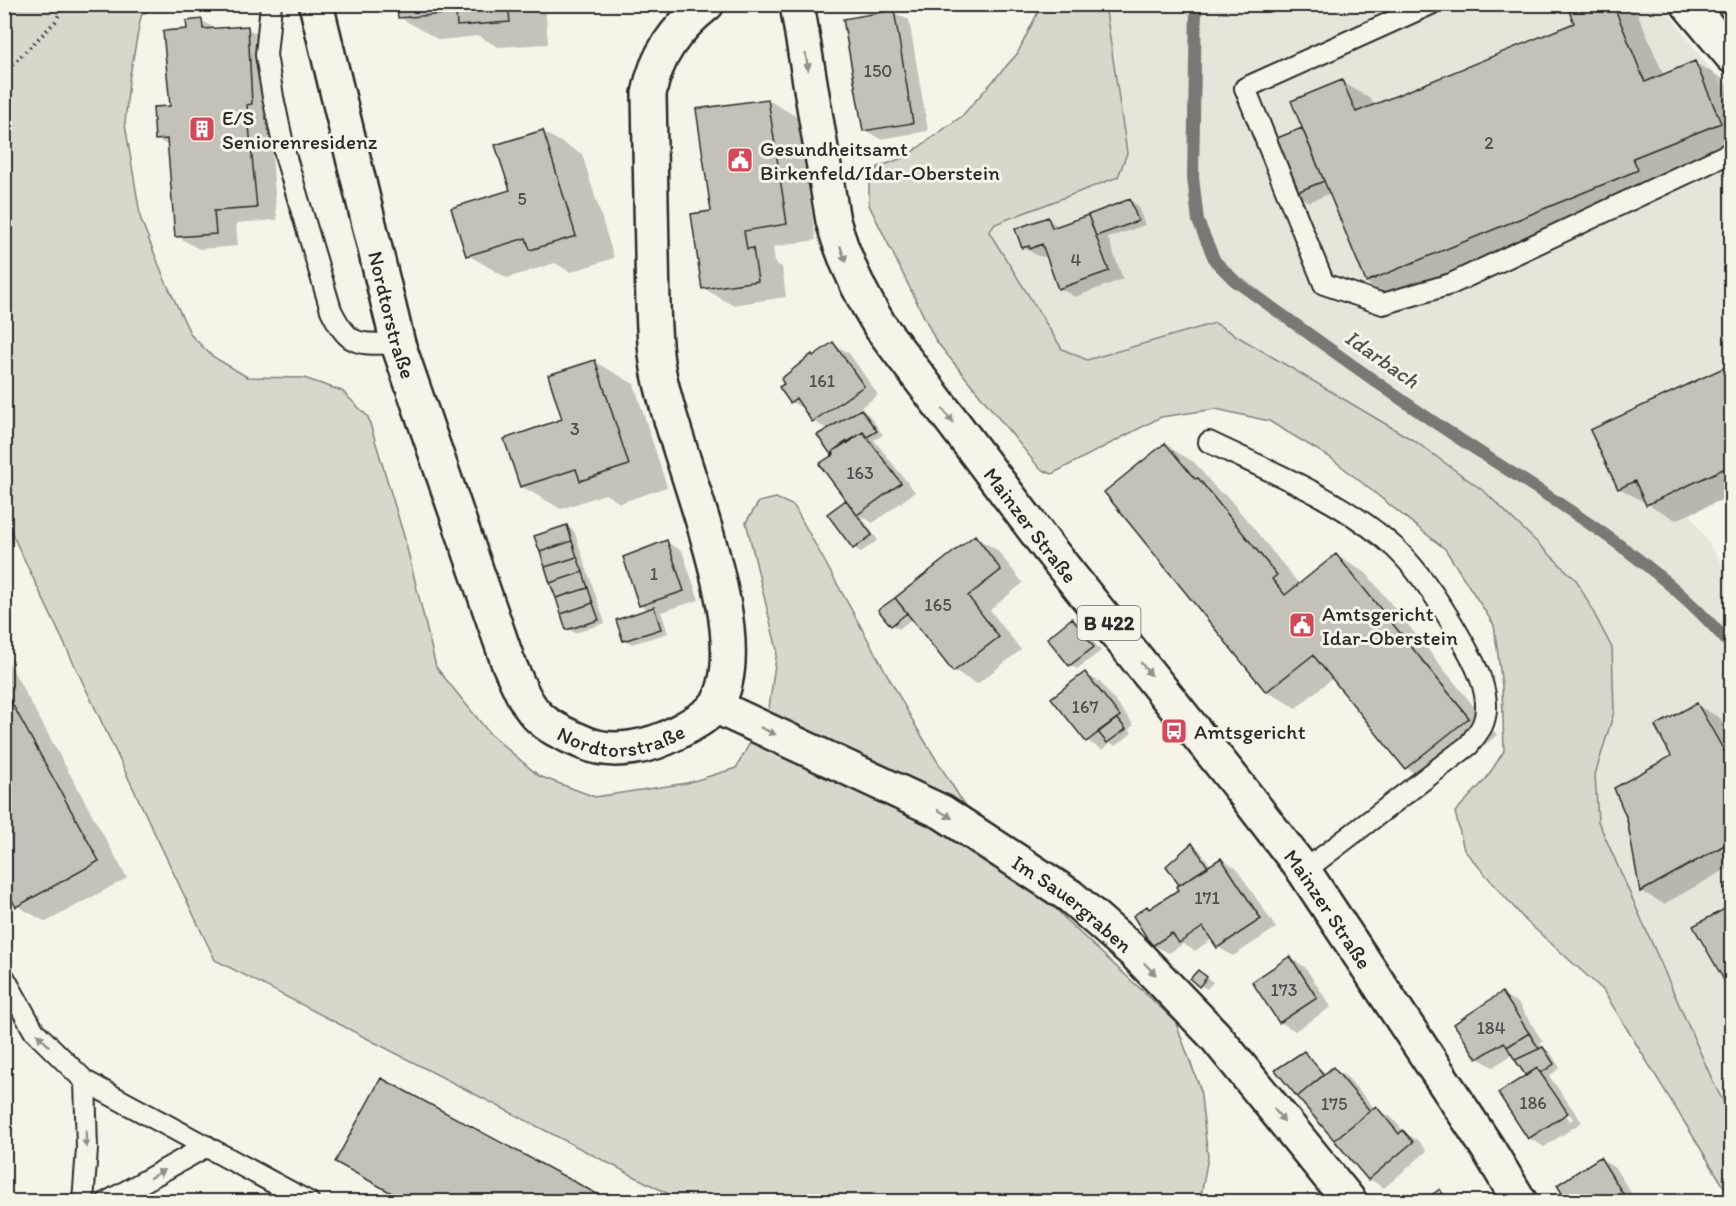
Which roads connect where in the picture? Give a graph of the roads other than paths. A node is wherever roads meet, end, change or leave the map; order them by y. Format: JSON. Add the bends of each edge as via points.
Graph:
{"nodes":[{"id":1,"x":271,"y":4,"type":"edge"},
{"id":2,"x":316,"y":4,"type":"edge"},
{"id":3,"x":707,"y":4,"type":"edge"},
{"id":4,"x":797,"y":4,"type":"edge"},
{"id":5,"x":1431,"y":4,"type":"edge"},
{"id":6,"x":1688,"y":4,"type":"edge"},
{"id":7,"x":1731,"y":56,"type":"edge"},
{"id":8,"x":1731,"y":152,"type":"edge"},
{"id":9,"x":398,"y":344,"type":"junction"},
{"id":10,"x":1209,"y":442,"type":"dead end"},
{"id":11,"x":715,"y":706,"type":"junction"},
{"id":12,"x":1304,"y":871,"type":"junction"},
{"id":13,"x":4,"y":977,"type":"edge"},
{"id":14,"x":85,"y":1081,"type":"junction"},
{"id":15,"x":207,"y":1146,"type":"junction"},
{"id":16,"x":83,"y":1202,"type":"edge"},
{"id":17,"x":107,"y":1202,"type":"edge"},
{"id":18,"x":309,"y":1202,"type":"edge"},
{"id":19,"x":1350,"y":1202,"type":"edge"},
{"id":20,"x":1520,"y":1202,"type":"edge"}],
"edges":[{"from":1,"to":9,"type":"lane","via":[[266,55],[273,97],[286,158],[331,310],[342,334],[359,343]]},
{"from":2,"to":9,"type":"street","name":"Nordtorstraße"},
{"from":3,"to":11,"type":"street","name":"Nordtorstraße","via":[[669,42],[654,69],[649,94],[657,360],[664,400],[722,596],[730,654],[726,685]]},
{"from":4,"to":12,"type":"street","name":"Mainzer Straße","number":"B 422","one_way":true,"via":[[833,221],[861,297],[1049,549]]},
{"from":5,"to":8,"type":"lane","via":[[1245,88],[1324,284],[1383,303],[1451,284]]},
{"from":6,"to":7,"type":"street"},
{"from":9,"to":11,"type":"street","name":"Nordtorstraße","via":[[504,650],[529,709],[555,731],[589,745],[623,748],[660,742]]},
{"from":10,"to":12,"type":"lane","via":[[1328,499],[1386,540],[1429,588],[1453,624],[1477,667],[1487,705],[1482,726],[1469,745]]},
{"from":11,"to":19,"type":"street","name":"Im Sauergraben","one_way":true,"via":[[942,812],[1070,896],[1134,952],[1215,1036]]},
{"from":12,"to":20,"type":"street","name":"Mainzer Straße","number":"B 422"},
{"from":14,"to":13,"type":"lane","one_way":true,"via":[[34,1030]]},
{"from":14,"to":15,"type":"lane"},
{"from":14,"to":16,"type":"lane","one_way":true,"via":[[87,1149]]},
{"from":17,"to":15,"type":"lane","one_way":true},
{"from":15,"to":18,"type":"lane"}]}
